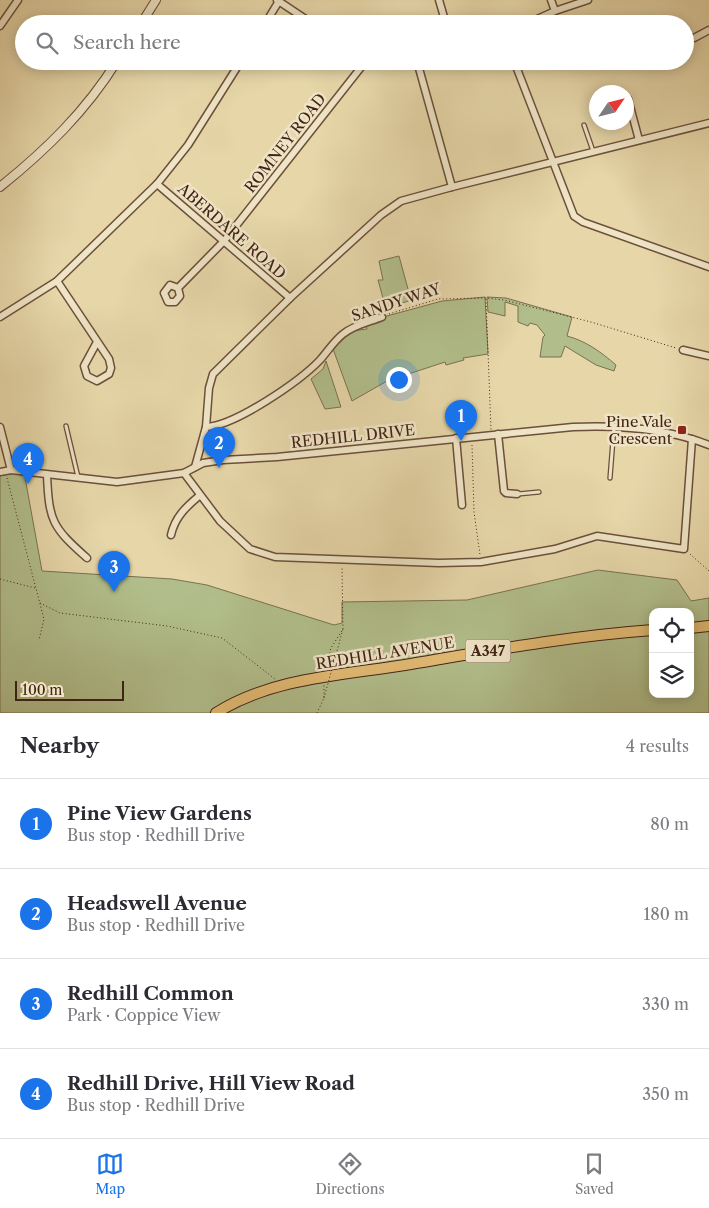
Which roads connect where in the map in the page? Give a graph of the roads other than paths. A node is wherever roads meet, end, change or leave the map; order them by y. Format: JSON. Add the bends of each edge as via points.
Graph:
{"nodes":[{"id":1,"x":18,"y":0,"type":"edge"},
{"id":2,"x":156,"y":0,"type":"edge"},
{"id":3,"x":440,"y":0,"type":"edge"},
{"id":4,"x":551,"y":0,"type":"edge"},
{"id":5,"x":588,"y":0,"type":"edge"},
{"id":6,"x":278,"y":1,"type":"edge"},
{"id":7,"x":555,"y":11,"type":"junction"},
{"id":8,"x":147,"y":15,"type":"edge"},
{"id":9,"x":270,"y":15,"type":"edge"},
{"id":10,"x":299,"y":15,"type":"edge"},
{"id":11,"x":444,"y":15,"type":"edge"},
{"id":12,"x":546,"y":15,"type":"edge"},
{"id":13,"x":0,"y":26,"type":"edge"},
{"id":14,"x":709,"y":30,"type":"edge"},
{"id":15,"x":694,"y":38,"type":"dead end"},
{"id":16,"x":111,"y":70,"type":"edge"},
{"id":17,"x":235,"y":70,"type":"edge"},
{"id":18,"x":359,"y":70,"type":"edge"},
{"id":19,"x":419,"y":70,"type":"edge"},
{"id":20,"x":517,"y":70,"type":"edge"},
{"id":21,"x":634,"y":123,"type":"edge"},
{"id":22,"x":709,"y":123,"type":"edge"},
{"id":23,"x":584,"y":125,"type":"dead end"},
{"id":24,"x":639,"y":140,"type":"junction"},
{"id":25,"x":593,"y":151,"type":"junction"},
{"id":26,"x":552,"y":163,"type":"junction"},
{"id":27,"x":157,"y":184,"type":"junction"},
{"id":28,"x":452,"y":186,"type":"junction"},
{"id":29,"x":0,"y":187,"type":"edge"},
{"id":30,"x":224,"y":241,"type":"junction"},
{"id":31,"x":709,"y":267,"type":"edge"},
{"id":32,"x":57,"y":281,"type":"junction"},
{"id":33,"x":178,"y":288,"type":"dead end"},
{"id":34,"x":290,"y":298,"type":"junction"},
{"id":35,"x":382,"y":316,"type":"road end"},
{"id":36,"x":0,"y":317,"type":"edge"},
{"id":37,"x":97,"y":342,"type":"junction"},
{"id":38,"x":683,"y":350,"type":"road end"},
{"id":39,"x":709,"y":356,"type":"edge"},
{"id":40,"x":66,"y":426,"type":"dead end"},
{"id":41,"x":0,"y":427,"type":"edge"},
{"id":42,"x":206,"y":427,"type":"junction"},
{"id":43,"x":614,"y":427,"type":"junction"},
{"id":44,"x":495,"y":434,"type":"junction"},
{"id":45,"x":456,"y":438,"type":"junction"},
{"id":46,"x":692,"y":439,"type":"junction"},
{"id":47,"x":709,"y":444,"type":"edge"},
{"id":48,"x":195,"y":467,"type":"junction"},
{"id":49,"x":11,"y":470,"type":"junction"},
{"id":50,"x":0,"y":472,"type":"edge"},
{"id":51,"x":184,"y":473,"type":"junction"},
{"id":52,"x":47,"y":475,"type":"junction"},
{"id":53,"x":78,"y":478,"type":"junction"},
{"id":54,"x":610,"y":478,"type":"dead end"},
{"id":55,"x":539,"y":492,"type":"dead end"},
{"id":56,"x":517,"y":494,"type":"joint"},
{"id":57,"x":199,"y":496,"type":"junction"},
{"id":58,"x":462,"y":505,"type":"dead end"},
{"id":59,"x":171,"y":535,"type":"dead end"},
{"id":60,"x":86,"y":558,"type":"dead end"},
{"id":61,"x":709,"y":626,"type":"edge"},
{"id":62,"x":694,"y":628,"type":"edge"},
{"id":63,"x":649,"y":630,"type":"edge"},
{"id":64,"x":216,"y":713,"type":"edge"}],
"edges":[{"from":1,"to":13,"type":"street"},
{"from":2,"to":8,"type":"street"},
{"from":3,"to":11,"type":"street"},
{"from":4,"to":7,"type":"street"},
{"from":5,"to":7,"type":"street"},
{"from":6,"to":9,"type":"street"},
{"from":6,"to":10,"type":"street"},
{"from":7,"to":12,"type":"street"},
{"from":14,"to":15,"type":"street"},
{"from":16,"to":29,"type":"street","via":[[79,115]]},
{"from":17,"to":27,"type":"street","via":[[188,145]]},
{"from":18,"to":30,"type":"street","name":"ROMNEY ROAD"},
{"from":19,"to":28,"type":"street"},
{"from":20,"to":26,"type":"street"},
{"from":21,"to":24,"type":"street"},
{"from":22,"to":24,"type":"street"},
{"from":23,"to":25,"type":"lane"},
{"from":24,"to":25,"type":"street"},
{"from":25,"to":26,"type":"street"},
{"from":26,"to":28,"type":"street"},
{"from":26,"to":31,"type":"street","via":[[569,208],[578,220]]},
{"from":27,"to":30,"type":"street","name":"ABERDARE ROAD"},
{"from":27,"to":32,"type":"street"},
{"from":28,"to":34,"type":"street","via":[[394,206],[345,246]]},
{"from":30,"to":33,"type":"street","name":"ROMNEY ROAD"},
{"from":30,"to":34,"type":"street","name":"ABERDARE ROAD"},
{"from":32,"to":36,"type":"street"},
{"from":32,"to":37,"type":"street"},
{"from":34,"to":42,"type":"street","via":[[213,374]]},
{"from":35,"to":42,"type":"street","name":"SANDY WAY","via":[[343,334],[321,359],[289,386],[233,419]]},
{"from":37,"to":37,"type":"street","via":[[109,359],[111,368],[107,377],[97,382],[87,376],[84,366]]},
{"from":38,"to":39,"type":"street"},
{"from":40,"to":53,"type":"lane"},
{"from":41,"to":49,"type":"street"},
{"from":42,"to":48,"type":"street"},
{"from":43,"to":44,"type":"street","name":"REDHILL DRIVE"},
{"from":43,"to":46,"type":"street","name":"REDHILL DRIVE","via":[[664,432]]},
{"from":43,"to":54,"type":"lane"},
{"from":44,"to":45,"type":"street","name":"REDHILL DRIVE"},
{"from":44,"to":56,"type":"street","via":[[504,490]]},
{"from":45,"to":48,"type":"street","name":"REDHILL DRIVE","via":[[222,460]]},
{"from":45,"to":58,"type":"street"},
{"from":46,"to":47,"type":"street","name":"REDHILL DRIVE"},
{"from":46,"to":57,"type":"street","via":[[684,549],[597,536],[555,549],[481,562],[275,557],[250,549]]},
{"from":48,"to":51,"type":"street","name":"REDHILL DRIVE"},
{"from":49,"to":50,"type":"street","name":"REDHILL DRIVE"},
{"from":49,"to":52,"type":"street","name":"REDHILL DRIVE"},
{"from":51,"to":53,"type":"street","name":"REDHILL DRIVE","via":[[117,482]]},
{"from":51,"to":57,"type":"street"},
{"from":52,"to":53,"type":"street","name":"REDHILL DRIVE"},
{"from":52,"to":60,"type":"street","via":[[49,510],[61,535]]},
{"from":55,"to":56,"type":"lane"},
{"from":57,"to":59,"type":"street","via":[[182,511]]},
{"from":61,"to":62,"type":"main road"},
{"from":63,"to":64,"type":"main road","name":"REDHILL AVENUE","number":"A347","via":[[589,635],[324,676],[266,690]]}]}
